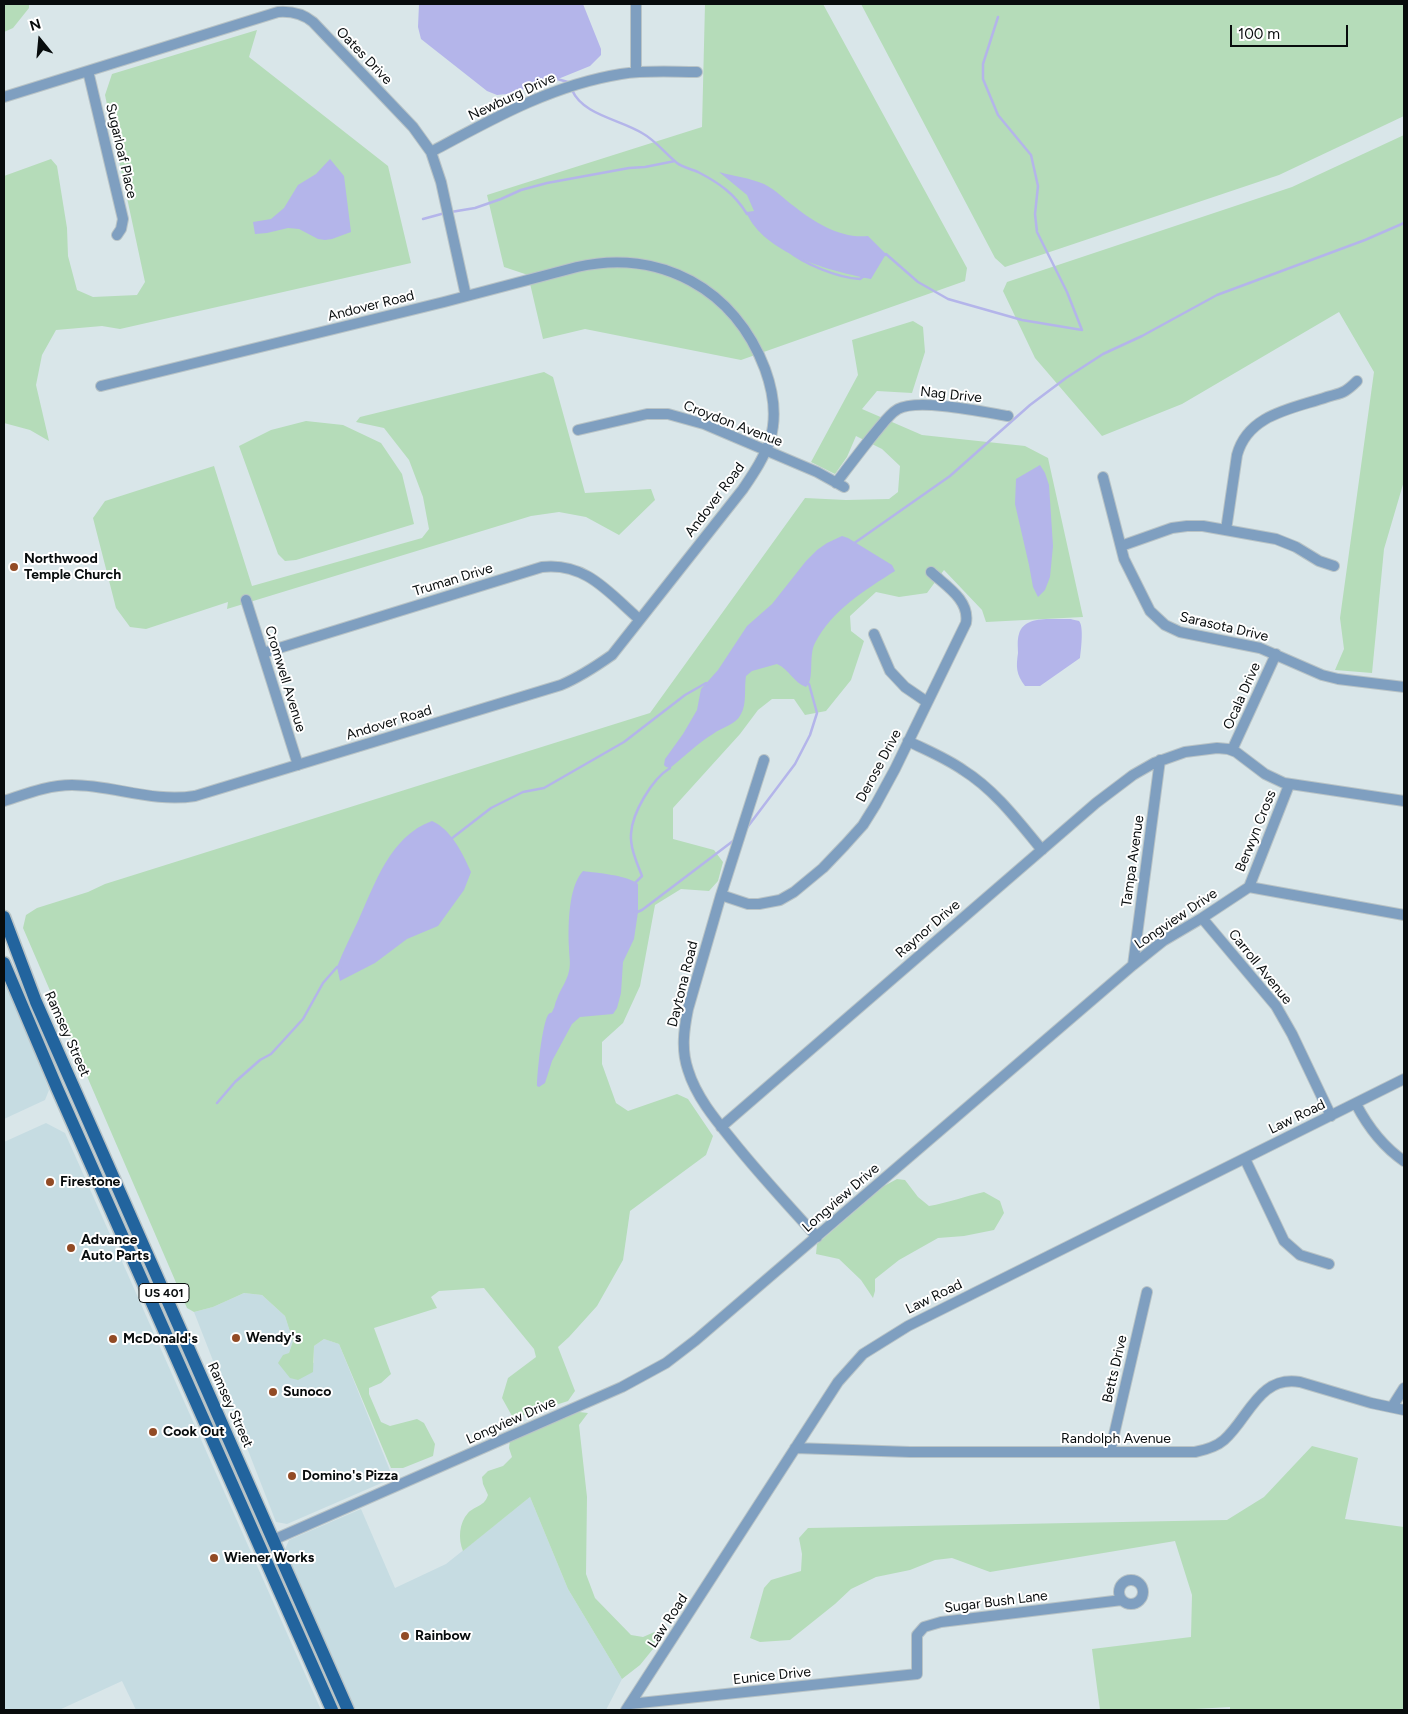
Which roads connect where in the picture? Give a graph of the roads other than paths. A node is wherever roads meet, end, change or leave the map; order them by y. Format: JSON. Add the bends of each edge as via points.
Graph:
{"nodes":[{"id":1,"x":636,"y":4,"type":"edge"},
{"id":2,"x":88,"y":71,"type":"junction"},
{"id":3,"x":636,"y":72,"type":"junction"},
{"id":4,"x":697,"y":72,"type":"dead end"},
{"id":5,"x":4,"y":97,"type":"edge"},
{"id":6,"x":431,"y":152,"type":"junction"},
{"id":7,"x":116,"y":235,"type":"dead end"},
{"id":8,"x":466,"y":296,"type":"junction"},
{"id":9,"x":1358,"y":381,"type":"dead end"},
{"id":10,"x":101,"y":386,"type":"dead end"},
{"id":11,"x":1008,"y":416,"type":"dead end"},
{"id":12,"x":578,"y":430,"type":"dead end"},
{"id":13,"x":765,"y":450,"type":"junction"},
{"id":14,"x":1103,"y":477,"type":"dead end"},
{"id":15,"x":840,"y":485,"type":"joint"},
{"id":16,"x":1226,"y":530,"type":"junction"},
{"id":17,"x":1121,"y":546,"type":"junction"},
{"id":18,"x":1334,"y":566,"type":"dead end"},
{"id":19,"x":931,"y":572,"type":"dead end"},
{"id":20,"x":246,"y":600,"type":"dead end"},
{"id":21,"x":639,"y":619,"type":"junction"},
{"id":22,"x":874,"y":634,"type":"dead end"},
{"id":23,"x":263,"y":654,"type":"junction"},
{"id":24,"x":1276,"y":654,"type":"junction"},
{"id":25,"x":1404,"y":687,"type":"edge"},
{"id":26,"x":927,"y":702,"type":"junction"},
{"id":27,"x":908,"y":741,"type":"junction"},
{"id":28,"x":1232,"y":750,"type":"junction"},
{"id":29,"x":764,"y":760,"type":"dead end"},
{"id":30,"x":1160,"y":760,"type":"junction"},
{"id":31,"x":298,"y":765,"type":"junction"},
{"id":32,"x":1290,"y":785,"type":"junction"},
{"id":33,"x":1404,"y":799,"type":"edge"},
{"id":34,"x":4,"y":801,"type":"edge"},
{"id":35,"x":1042,"y":850,"type":"junction"},
{"id":36,"x":1249,"y":887,"type":"junction"},
{"id":37,"x":720,"y":895,"type":"junction"},
{"id":38,"x":1404,"y":915,"type":"edge"},
{"id":39,"x":4,"y":917,"type":"edge"},
{"id":40,"x":1202,"y":918,"type":"junction"},
{"id":41,"x":4,"y":963,"type":"edge"},
{"id":42,"x":1133,"y":965,"type":"junction"},
{"id":43,"x":1404,"y":1079,"type":"edge"},
{"id":44,"x":79,"y":1098,"type":"junction"},
{"id":45,"x":1356,"y":1104,"type":"junction"},
{"id":46,"x":64,"y":1105,"type":"junction"},
{"id":47,"x":1331,"y":1116,"type":"junction"},
{"id":48,"x":721,"y":1127,"type":"junction"},
{"id":49,"x":1245,"y":1159,"type":"junction"},
{"id":50,"x":1404,"y":1160,"type":"edge"},
{"id":51,"x":817,"y":1237,"type":"junction"},
{"id":52,"x":1329,"y":1264,"type":"dead end"},
{"id":53,"x":1147,"y":1292,"type":"dead end"},
{"id":54,"x":193,"y":1359,"type":"junction"},
{"id":55,"x":176,"y":1360,"type":"junction"},
{"id":56,"x":182,"y":1372,"type":"junction"},
{"id":57,"x":1404,"y":1388,"type":"edge"},
{"id":58,"x":1392,"y":1407,"type":"junction"},
{"id":59,"x":1404,"y":1410,"type":"edge"},
{"id":60,"x":795,"y":1448,"type":"junction"},
{"id":61,"x":1110,"y":1452,"type":"junction"},
{"id":62,"x":273,"y":1540,"type":"junction"},
{"id":63,"x":1122,"y":1600,"type":"dead end"},
{"id":64,"x":917,"y":1674,"type":"joint"},
{"id":65,"x":628,"y":1707,"type":"edge"},
{"id":66,"x":332,"y":1710,"type":"edge"},
{"id":67,"x":348,"y":1710,"type":"edge"}],
"edges":[{"from":1,"to":3,"type":"street"},
{"from":2,"to":5,"type":"street","name":"Oates Drive"},
{"from":2,"to":6,"type":"street","name":"Oates Drive","via":[[278,12],[294,12],[313,22],[414,127]]},
{"from":2,"to":7,"type":"street","name":"Sugarloaf Place","via":[[123,220],[122,229]]},
{"from":3,"to":4,"type":"street","name":"Newburg Drive"},
{"from":3,"to":6,"type":"street","name":"Newburg Drive","via":[[558,89]]},
{"from":6,"to":8,"type":"street","name":"Oates Drive","via":[[441,182]]},
{"from":8,"to":10,"type":"street","name":"Andover Road"},
{"from":8,"to":13,"type":"street","name":"Andover Road","via":[[609,262],[654,266],[692,282],[730,311],[760,356],[773,404],[770,439]]},
{"from":9,"to":16,"type":"street","via":[[1346,391],[1274,415],[1248,432],[1237,455]]},
{"from":11,"to":15,"type":"street","name":"Nag Drive","via":[[961,408],[905,406],[896,410],[881,426]]},
{"from":12,"to":13,"type":"street","name":"Croydon Avenue","via":[[647,414],[668,414],[704,424]]},
{"from":13,"to":15,"type":"street","name":"Croydon Avenue"},
{"from":13,"to":21,"type":"street","name":"Andover Road","via":[[743,489]]},
{"from":14,"to":17,"type":"street","name":"Sarasota Drive"},
{"from":16,"to":17,"type":"street","via":[[1198,526],[1172,528]]},
{"from":16,"to":18,"type":"street","via":[[1276,539]]},
{"from":17,"to":24,"type":"street","name":"Sarasota Drive","via":[[1147,606],[1165,625],[1180,632],[1250,645]]},
{"from":19,"to":26,"type":"street","name":"Derose Drive","via":[[963,603],[967,618]]},
{"from":20,"to":23,"type":"street","name":"Cromwell Avenue"},
{"from":21,"to":23,"type":"street","name":"Truman Drive","via":[[589,576],[574,569],[542,567]]},
{"from":21,"to":31,"type":"street","name":"Andover Road","via":[[612,655],[561,685]]},
{"from":22,"to":26,"type":"street","via":[[890,672]]},
{"from":23,"to":31,"type":"street","name":"Cromwell Avenue"},
{"from":24,"to":25,"type":"street","name":"Sarasota Drive","via":[[1322,675]]},
{"from":24,"to":28,"type":"street","name":"Ocala Drive"},
{"from":26,"to":27,"type":"street","name":"Derose Drive"},
{"from":27,"to":35,"type":"street","via":[[963,770],[986,787]]},
{"from":27,"to":37,"type":"street","name":"Derose Drive","via":[[863,825],[823,868],[794,892],[780,900],[759,904],[738,902]]},
{"from":28,"to":30,"type":"street","name":"Raynor Drive","via":[[1201,749]]},
{"from":28,"to":32,"type":"street","via":[[1270,777]]},
{"from":29,"to":37,"type":"street","name":"Daytona Road"},
{"from":30,"to":35,"type":"street","name":"Raynor Drive","via":[[1133,775],[1096,803]]},
{"from":30,"to":42,"type":"street","name":"Tampa Avenue"},
{"from":31,"to":34,"type":"street","name":"Andover Road","via":[[187,797],[161,798],[70,785]]},
{"from":32,"to":33,"type":"street"},
{"from":32,"to":36,"type":"street","name":"Berwyn Cross"},
{"from":35,"to":48,"type":"street","name":"Raynor Drive"},
{"from":36,"to":38,"type":"street"},
{"from":36,"to":40,"type":"street","name":"Longview Drive"},
{"from":37,"to":48,"type":"street","name":"Daytona Road","via":[[688,1010],[684,1036],[687,1068],[693,1083]]},
{"from":39,"to":44,"type":"main road","name":"Ramsey Street","number":"US 401"},
{"from":40,"to":42,"type":"street","name":"Longview Drive","via":[[1163,940]]},
{"from":40,"to":47,"type":"street","name":"Carroll Avenue","via":[[1276,1006]]},
{"from":41,"to":46,"type":"main road","number":"US 401"},
{"from":42,"to":51,"type":"street","name":"Longview Drive"},
{"from":43,"to":45,"type":"street","name":"Law Road"},
{"from":44,"to":46,"type":"main road"},
{"from":44,"to":54,"type":"main road","name":"Ramsey Street","number":"US 401"},
{"from":45,"to":47,"type":"street","name":"Law Road"},
{"from":45,"to":50,"type":"street","via":[[1375,1136]]},
{"from":46,"to":55,"type":"main road","number":"US 401"},
{"from":47,"to":49,"type":"street","name":"Law Road"},
{"from":48,"to":51,"type":"street","name":"Daytona Road"},
{"from":49,"to":52,"type":"street","via":[[1284,1241],[1300,1255]]},
{"from":49,"to":60,"type":"street","name":"Law Road","via":[[908,1326],[872,1347],[838,1382]]},
{"from":51,"to":62,"type":"street","name":"Longview Drive","via":[[696,1340],[649,1373]]},
{"from":53,"to":61,"type":"street","name":"Betts Drive"},
{"from":54,"to":55,"type":"main road"},
{"from":54,"to":56,"type":"main road"},
{"from":54,"to":62,"type":"main road","name":"Ramsey Street","number":"US 401"},
{"from":55,"to":56,"type":"main road","number":"US 401"},
{"from":56,"to":66,"type":"main road","number":"US 401"},
{"from":57,"to":58,"type":"street"},
{"from":58,"to":59,"type":"street","name":"Randolph Avenue"},
{"from":58,"to":61,"type":"street","name":"Randolph Avenue","via":[[1300,1382],[1284,1381],[1265,1391],[1224,1440],[1206,1450]]},
{"from":60,"to":61,"type":"street","name":"Randolph Avenue","via":[[910,1452]]},
{"from":60,"to":65,"type":"street","name":"Law Road"},
{"from":62,"to":67,"type":"main road","name":"Ramsey Street","number":"US 401"},
{"from":63,"to":64,"type":"street","name":"Sugar Bush Lane","via":[[941,1622],[924,1627],[917,1635]]},
{"from":64,"to":65,"type":"street","name":"Eunice Drive"}]}
